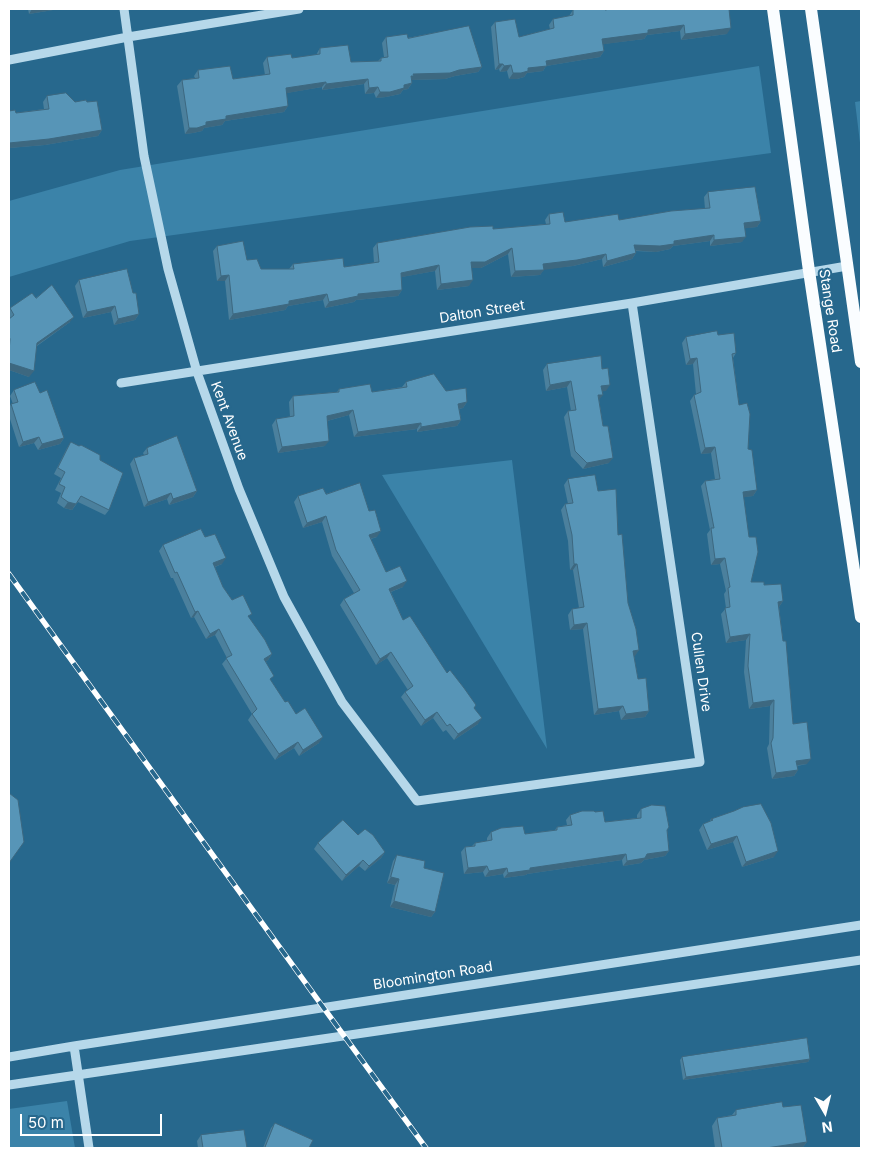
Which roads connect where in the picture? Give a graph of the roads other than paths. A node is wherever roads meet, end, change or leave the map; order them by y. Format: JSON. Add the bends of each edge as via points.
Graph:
{"nodes":[{"id":1,"x":124,"y":9,"type":"edge"},
{"id":2,"x":299,"y":9,"type":"edge"},
{"id":3,"x":773,"y":9,"type":"edge"},
{"id":4,"x":811,"y":9,"type":"edge"},
{"id":5,"x":128,"y":37,"type":"junction"},
{"id":6,"x":9,"y":60,"type":"edge"},
{"id":7,"x":848,"y":266,"type":"junction"},
{"id":8,"x":809,"y":271,"type":"junction"},
{"id":9,"x":632,"y":302,"type":"junction"},
{"id":10,"x":861,"y":362,"type":"edge"},
{"id":11,"x":196,"y":372,"type":"junction"},
{"id":12,"x":121,"y":383,"type":"dead end"},
{"id":13,"x":861,"y":617,"type":"edge"},
{"id":14,"x":417,"y":801,"type":"joint"},
{"id":15,"x":861,"y":925,"type":"edge"},
{"id":16,"x":861,"y":960,"type":"edge"},
{"id":17,"x":74,"y":1046,"type":"junction"},
{"id":18,"x":9,"y":1057,"type":"edge"},
{"id":19,"x":79,"y":1076,"type":"junction"},
{"id":20,"x":9,"y":1085,"type":"edge"},
{"id":21,"x":89,"y":1148,"type":"edge"}],
"edges":[{"from":1,"to":5,"type":"street","name":"Kent Avenue"},
{"from":2,"to":5,"type":"street"},
{"from":3,"to":8,"type":"main road","name":"Stange Road"},
{"from":4,"to":7,"type":"main road","name":"Stange Road"},
{"from":5,"to":6,"type":"street"},
{"from":5,"to":11,"type":"street","name":"Kent Avenue","via":[[144,156],[168,268]]},
{"from":7,"to":8,"type":"street","name":"Dalton Street"},
{"from":7,"to":10,"type":"main road","name":"Stange Road"},
{"from":8,"to":9,"type":"street","name":"Dalton Street"},
{"from":8,"to":13,"type":"main road","name":"Stange Road"},
{"from":9,"to":11,"type":"street","name":"Dalton Street"},
{"from":9,"to":14,"type":"street","name":"Cullen Drive","via":[[700,762]]},
{"from":11,"to":12,"type":"street","name":"Dalton Street"},
{"from":11,"to":14,"type":"street","name":"Kent Avenue","via":[[239,489],[284,597],[342,702]]},
{"from":15,"to":17,"type":"street","name":"Bloomington Road"},
{"from":16,"to":19,"type":"street"},
{"from":17,"to":18,"type":"street","name":"Bloomington Road"},
{"from":17,"to":19,"type":"street"},
{"from":19,"to":20,"type":"street"},
{"from":19,"to":21,"type":"street"}]}
